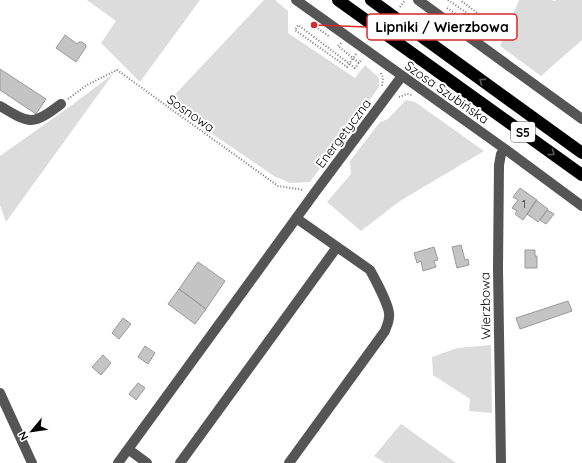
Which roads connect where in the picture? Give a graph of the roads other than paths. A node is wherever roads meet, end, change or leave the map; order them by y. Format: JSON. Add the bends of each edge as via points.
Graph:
{"nodes":[{"id":1,"x":296,"y":0,"type":"edge"},
{"id":2,"x":338,"y":0,"type":"edge"},
{"id":3,"x":371,"y":0,"type":"edge"},
{"id":4,"x":418,"y":0,"type":"edge"},
{"id":5,"x":402,"y":76,"type":"junction"},
{"id":6,"x":61,"y":104,"type":"road end"},
{"id":7,"x":0,"y":106,"type":"edge"},
{"id":8,"x":582,"y":119,"type":"edge"},
{"id":9,"x":505,"y":149,"type":"junction"},
{"id":10,"x":582,"y":153,"type":"edge"},
{"id":11,"x":582,"y":175,"type":"edge"},
{"id":12,"x":582,"y":206,"type":"edge"},
{"id":13,"x":296,"y":218,"type":"junction"},
{"id":14,"x":337,"y":247,"type":"junction"},
{"id":15,"x":0,"y":393,"type":"edge"},
{"id":16,"x":128,"y":449,"type":"junction"},
{"id":17,"x":32,"y":463,"type":"edge"},
{"id":18,"x":118,"y":463,"type":"edge"},
{"id":19,"x":147,"y":463,"type":"edge"},
{"id":20,"x":180,"y":463,"type":"edge"},
{"id":21,"x":289,"y":463,"type":"edge"},
{"id":22,"x":501,"y":463,"type":"edge"}],
"edges":[{"from":1,"to":5,"type":"street","name":"Szosa Szubińska"},
{"from":2,"to":11,"type":"highway","number":"S5","one_way":true},
{"from":10,"to":3,"type":"highway","number":"S5","one_way":true},
{"from":4,"to":8,"type":"street"},
{"from":5,"to":9,"type":"street","name":"Szosa Szubińska"},
{"from":5,"to":13,"type":"street","name":"Energetyczna"},
{"from":6,"to":7,"type":"street","via":[[45,116],[30,121]]},
{"from":9,"to":12,"type":"street","name":"Szosa Szubińska"},
{"from":9,"to":22,"type":"street","name":"Wierzbowa","via":[[499,165]]},
{"from":13,"to":14,"type":"street"},
{"from":13,"to":16,"type":"street","name":"Energetyczna"},
{"from":14,"to":20,"type":"street"},
{"from":14,"to":21,"type":"street","via":[[370,270],[389,313],[388,324]]},
{"from":15,"to":17,"type":"street"},
{"from":16,"to":18,"type":"street","name":"Energetyczna"},
{"from":16,"to":19,"type":"street"}]}
